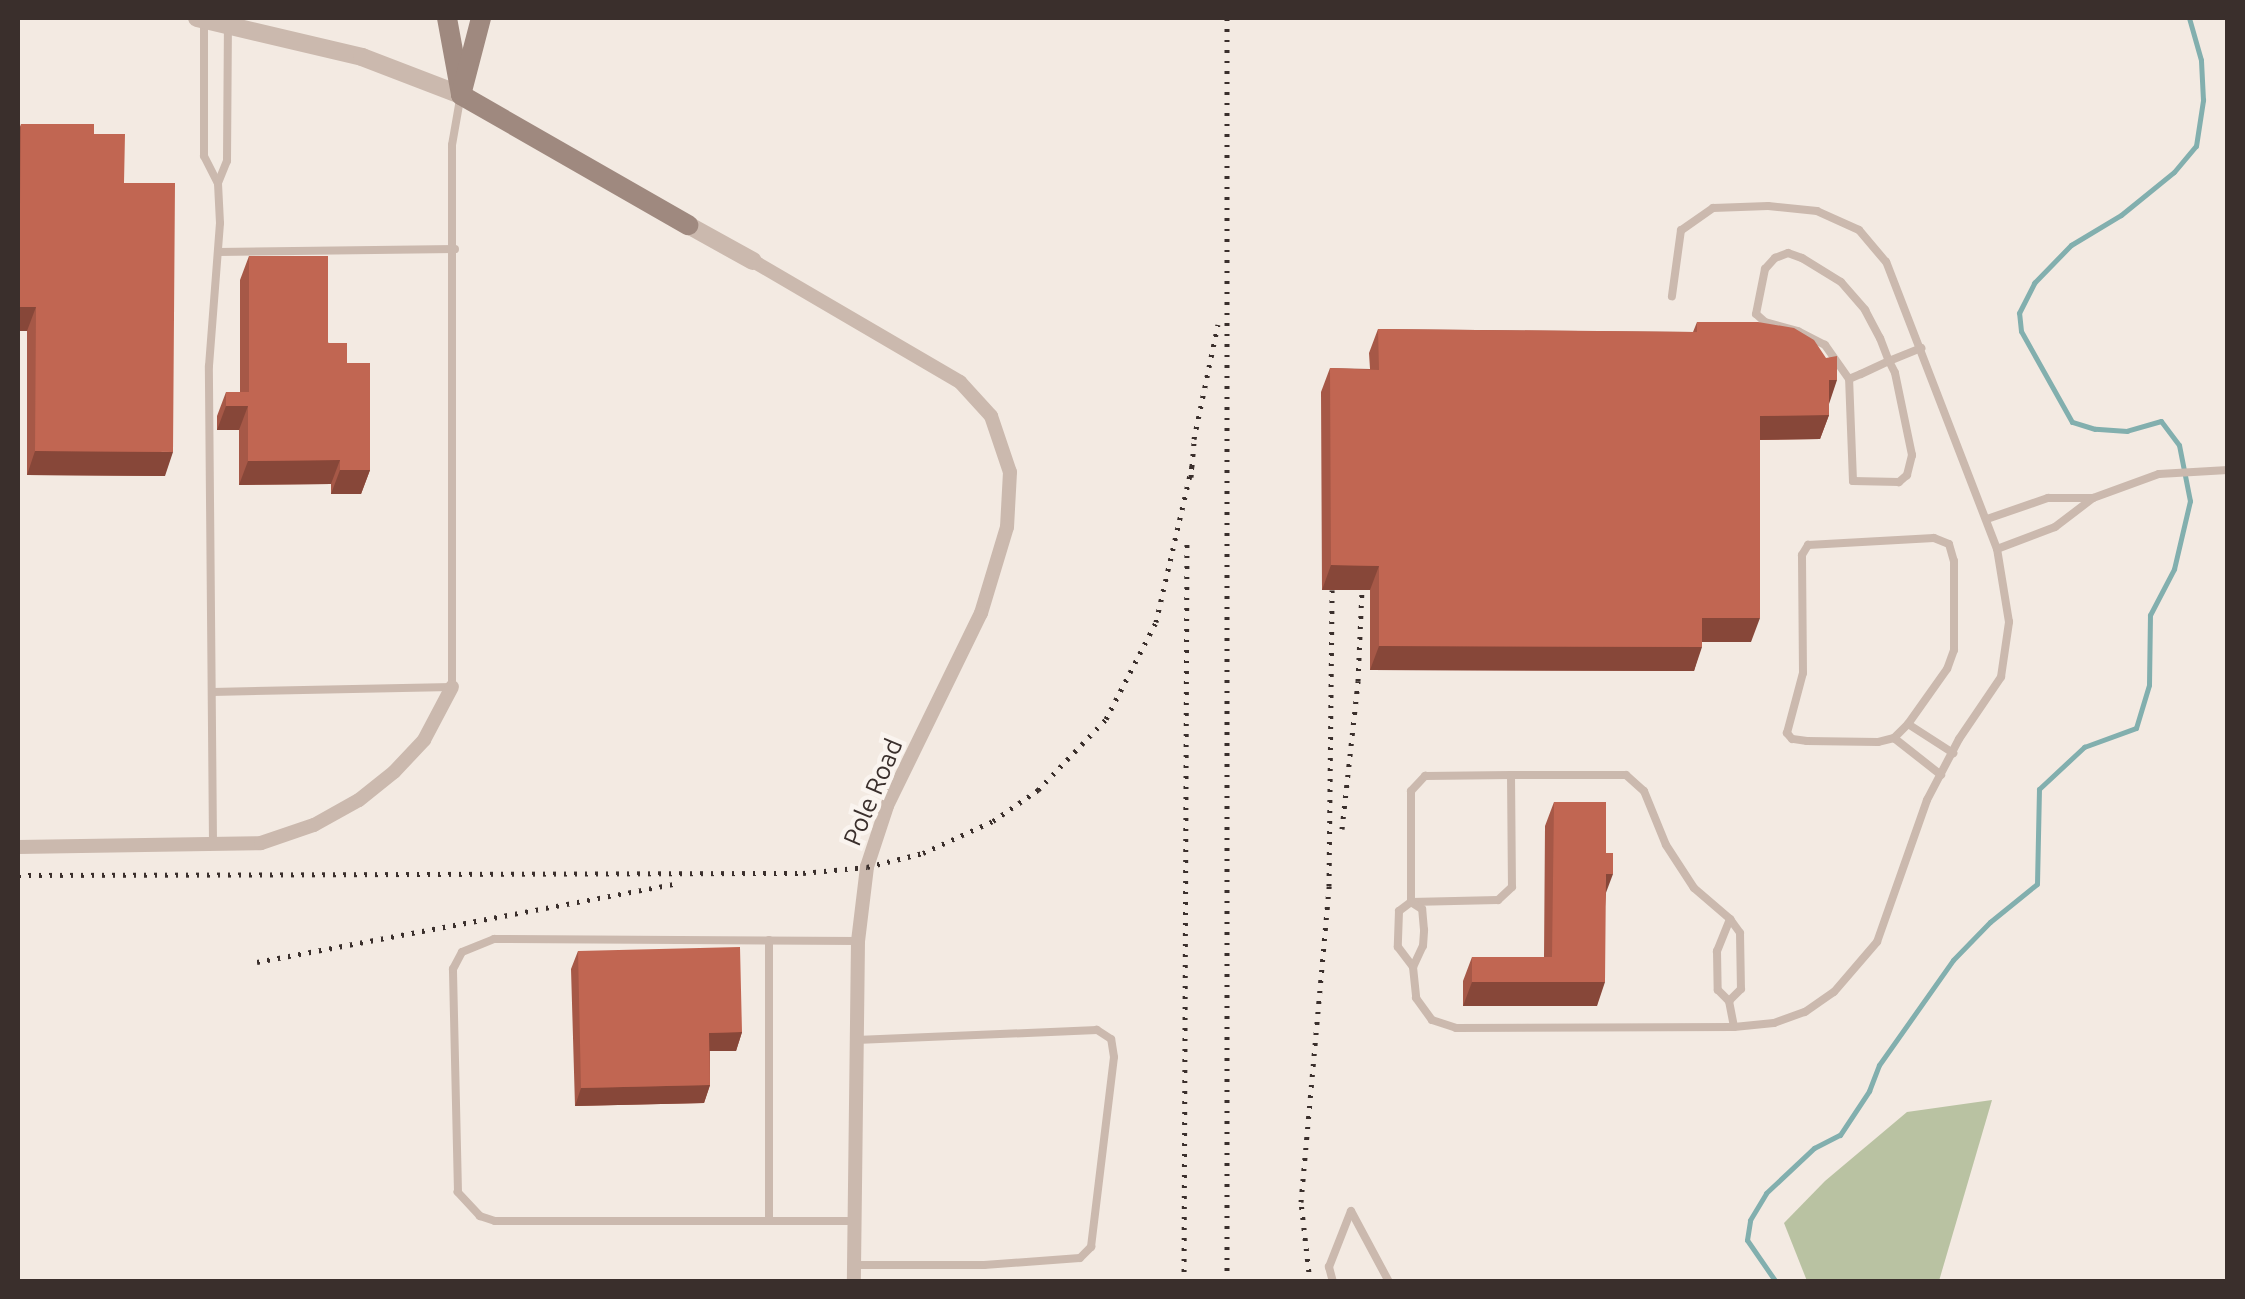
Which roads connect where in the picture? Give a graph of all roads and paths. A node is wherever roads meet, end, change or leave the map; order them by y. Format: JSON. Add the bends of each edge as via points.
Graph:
{"nodes":[{"id":1,"x":201,"y":18,"type":"edge"},
{"id":2,"x":447,"y":18,"type":"edge"},
{"id":3,"x":480,"y":18,"type":"edge"},
{"id":4,"x":228,"y":22,"type":"junction"},
{"id":5,"x":461,"y":95,"type":"junction"},
{"id":6,"x":218,"y":182,"type":"junction"},
{"id":7,"x":688,"y":224,"type":"joint"},
{"id":8,"x":455,"y":249,"type":"junction"},
{"id":9,"x":218,"y":252,"type":"junction"},
{"id":10,"x":753,"y":261,"type":"joint"},
{"id":11,"x":1672,"y":296,"type":"dead end"},
{"id":12,"x":1922,"y":348,"type":"junction"},
{"id":13,"x":1889,"y":361,"type":"junction"},
{"id":14,"x":1848,"y":379,"type":"junction"},
{"id":15,"x":2228,"y":470,"type":"edge"},
{"id":16,"x":2093,"y":498,"type":"junction"},
{"id":17,"x":1987,"y":519,"type":"junction"},
{"id":18,"x":1997,"y":549,"type":"junction"},
{"id":19,"x":452,"y":687,"type":"junction"},
{"id":20,"x":212,"y":692,"type":"junction"},
{"id":21,"x":1908,"y":724,"type":"junction"},
{"id":22,"x":1894,"y":738,"type":"junction"},
{"id":23,"x":1954,"y":753,"type":"junction"},
{"id":24,"x":1511,"y":775,"type":"junction"},
{"id":25,"x":1942,"y":775,"type":"junction"},
{"id":26,"x":212,"y":844,"type":"junction"},
{"id":27,"x":18,"y":847,"type":"edge"},
{"id":28,"x":1412,"y":902,"type":"junction"},
{"id":29,"x":1730,"y":919,"type":"junction"},
{"id":30,"x":770,"y":940,"type":"junction"},
{"id":31,"x":858,"y":941,"type":"junction"},
{"id":32,"x":1413,"y":967,"type":"junction"},
{"id":33,"x":1729,"y":1001,"type":"junction"},
{"id":34,"x":1734,"y":1027,"type":"junction"},
{"id":35,"x":856,"y":1040,"type":"junction"},
{"id":36,"x":770,"y":1221,"type":"junction"},
{"id":37,"x":854,"y":1221,"type":"junction"},
{"id":38,"x":854,"y":1265,"type":"junction"},
{"id":39,"x":854,"y":1282,"type":"edge"},
{"id":40,"x":1333,"y":1282,"type":"edge"},
{"id":41,"x":1390,"y":1282,"type":"edge"}],
"edges":[{"from":1,"to":4,"type":"street"},
{"from":1,"to":6,"type":"lane","via":[[204,156]]},
{"from":2,"to":5,"type":"main road"},
{"from":3,"to":5,"type":"main road"},
{"from":4,"to":5,"type":"street","via":[[362,56]]},
{"from":4,"to":6,"type":"lane","via":[[227,160]]},
{"from":5,"to":7,"type":"main road"},
{"from":5,"to":8,"type":"lane","via":[[452,145]]},
{"from":6,"to":9,"type":"lane"},
{"from":7,"to":10,"type":"street"},
{"from":8,"to":9,"type":"lane"},
{"from":8,"to":19,"type":"lane"},
{"from":9,"to":20,"type":"lane","via":[[210,366]]},
{"from":10,"to":31,"type":"street","name":"Pole Road","via":[[945,372],[982,404],[1010,472],[1006,527],[980,613],[872,846]]},
{"from":11,"to":12,"type":"lane","via":[[1680,230],[1713,208],[1817,211],[1859,230],[1886,262]]},
{"from":12,"to":13,"type":"lane"},
{"from":12,"to":17,"type":"lane"},
{"from":13,"to":14,"type":"lane"},
{"from":13,"to":14,"type":"lane","via":[[1912,455],[1899,482],[1853,480]]},
{"from":13,"to":14,"type":"lane","via":[[1865,310],[1841,282],[1802,258],[1775,258],[1765,268],[1756,314],[1824,345]]},
{"from":15,"to":16,"type":"lane","via":[[2159,474]]},
{"from":16,"to":17,"type":"lane","via":[[2048,498]]},
{"from":16,"to":18,"type":"lane","via":[[2055,527]]},
{"from":17,"to":18,"type":"lane"},
{"from":18,"to":23,"type":"lane","via":[[2008,608],[2006,658]]},
{"from":19,"to":20,"type":"lane"},
{"from":19,"to":26,"type":"street","via":[[424,740],[359,800],[314,825],[260,843]]},
{"from":20,"to":26,"type":"lane"},
{"from":21,"to":22,"type":"lane"},
{"from":21,"to":22,"type":"lane","via":[[1954,650],[1949,544],[1934,538],[1808,546],[1802,555],[1803,673],[1786,734],[1807,741]]},
{"from":21,"to":23,"type":"lane"},
{"from":22,"to":25,"type":"lane"},
{"from":23,"to":25,"type":"lane"},
{"from":24,"to":28,"type":"lane","via":[[1512,887],[1498,900]]},
{"from":24,"to":28,"type":"lane","via":[[1426,776],[1411,791]]},
{"from":24,"to":29,"type":"lane","via":[[1626,774],[1644,791],[1666,845],[1694,888]]},
{"from":25,"to":34,"type":"lane","via":[[1915,828],[1877,942],[1860,968],[1804,1012]]},
{"from":26,"to":27,"type":"street"},
{"from":28,"to":32,"type":"lane","via":[[1422,909],[1424,930]]},
{"from":28,"to":32,"type":"lane","via":[[1399,911],[1398,947]]},
{"from":29,"to":33,"type":"lane","via":[[1717,951],[1718,990]]},
{"from":29,"to":33,"type":"lane","via":[[1740,933],[1741,990]]},
{"from":30,"to":31,"type":"lane"},
{"from":30,"to":36,"type":"lane"},
{"from":30,"to":36,"type":"lane","via":[[494,939],[462,952],[453,969],[458,1192],[470,1208],[495,1221]]},
{"from":31,"to":35,"type":"street","name":"Pole Road"},
{"from":32,"to":34,"type":"lane","via":[[1416,998],[1432,1020],[1456,1028]]},
{"from":33,"to":34,"type":"lane"},
{"from":35,"to":37,"type":"street","name":"Pole Road"},
{"from":35,"to":38,"type":"lane","via":[[1098,1030],[1111,1039],[1114,1057],[1091,1247],[1080,1258]]},
{"from":36,"to":37,"type":"lane"},
{"from":37,"to":38,"type":"street","name":"Pole Road"},
{"from":38,"to":39,"type":"street","name":"Pole Road"},
{"from":40,"to":41,"type":"lane","via":[[1329,1267],[1350,1210]]}]}
